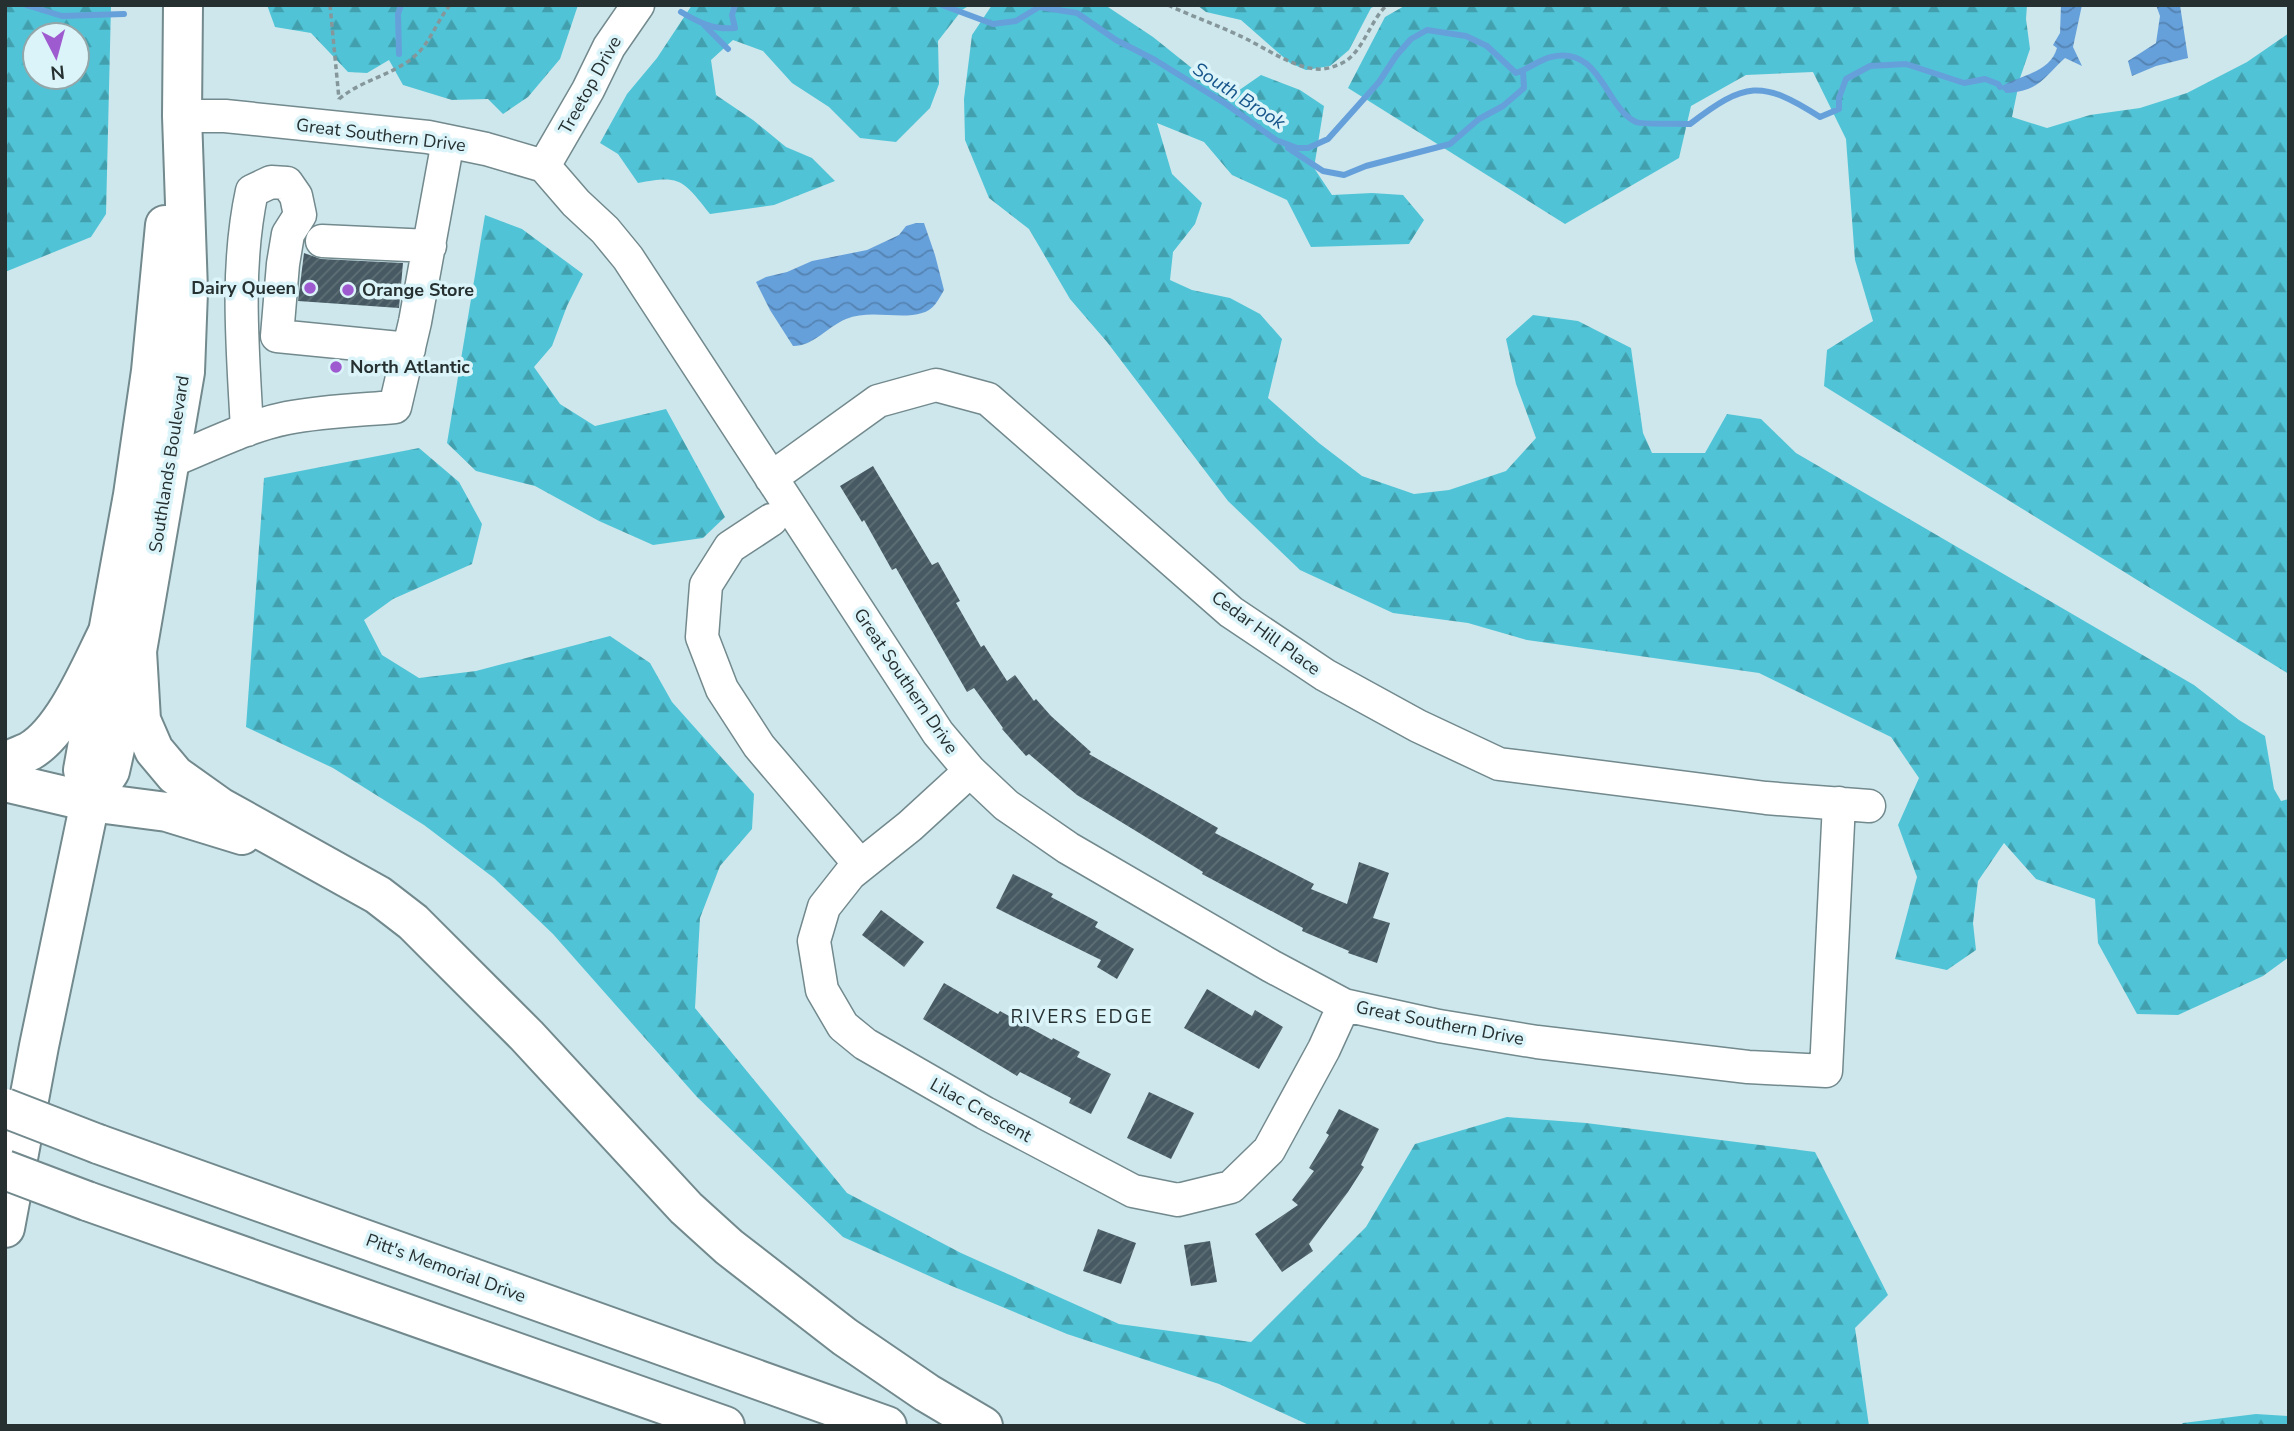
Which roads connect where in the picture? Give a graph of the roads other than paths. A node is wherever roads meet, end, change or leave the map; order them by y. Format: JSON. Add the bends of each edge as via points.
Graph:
{"nodes":[{"id":1,"x":183,"y":5,"type":"edge"},
{"id":2,"x":638,"y":5,"type":"edge"},
{"id":3,"x":182,"y":116,"type":"junction"},
{"id":4,"x":448,"y":141,"type":"junction"},
{"id":5,"x":544,"y":166,"type":"junction"},
{"id":6,"x":322,"y":241,"type":"dead end"},
{"id":7,"x":430,"y":246,"type":"junction"},
{"id":8,"x":409,"y":349,"type":"junction"},
{"id":9,"x":247,"y":430,"type":"junction"},
{"id":10,"x":171,"y":461,"type":"junction"},
{"id":11,"x":771,"y":478,"type":"junction"},
{"id":12,"x":771,"y":520,"type":"dead end"},
{"id":13,"x":122,"y":643,"type":"junction"},
{"id":14,"x":5,"y":762,"type":"edge"},
{"id":15,"x":970,"y":771,"type":"junction"},
{"id":16,"x":5,"y":782,"type":"edge"},
{"id":17,"x":90,"y":802,"type":"junction"},
{"id":18,"x":850,"y":852,"type":"dead end"},
{"id":19,"x":325,"y":864,"type":"junction"},
{"id":20,"x":1344,"y":1005,"type":"junction"},
{"id":21,"x":1826,"y":1071,"type":"joint"},
{"id":22,"x":5,"y":1108,"type":"edge"},
{"id":23,"x":5,"y":1170,"type":"edge"},
{"id":24,"x":5,"y":1228,"type":"edge"},
{"id":25,"x":725,"y":1426,"type":"edge"},
{"id":26,"x":887,"y":1426,"type":"edge"},
{"id":27,"x":984,"y":1426,"type":"edge"}],
"edges":[{"from":1,"to":3,"type":"main road","name":"Southlands Boulevard"},
{"from":2,"to":5,"type":"street","name":"Treetop Drive","via":[[609,47]]},
{"from":3,"to":4,"type":"street","name":"Great Southern Drive","via":[[225,116]]},
{"from":3,"to":10,"type":"main road","name":"Southlands Boulevard","via":[[188,331]]},
{"from":3,"to":13,"type":"main road","name":"Southlands Boulevard","via":[[169,178],[133,495]]},
{"from":4,"to":5,"type":"street","name":"Great Southern Drive"},
{"from":4,"to":7,"type":"street"},
{"from":5,"to":11,"type":"street","name":"Great Southern Drive","via":[[628,257]]},
{"from":6,"to":7,"type":"street"},
{"from":7,"to":8,"type":"street"},
{"from":8,"to":9,"type":"street","via":[[395,407],[298,416]]},
{"from":8,"to":9,"type":"street","via":[[277,336],[288,234],[300,215],[296,195],[286,183],[271,182],[252,191],[242,284]]},
{"from":9,"to":10,"type":"street"},
{"from":10,"to":13,"type":"main road","name":"Southlands Boulevard"},
{"from":11,"to":15,"type":"street","name":"Great Southern Drive","via":[[938,733]]},
{"from":11,"to":21,"type":"street","name":"Cedar Hill Place","via":[[878,401],[936,385],[988,399],[1231,612],[1325,675],[1499,764],[1854,805]]},
{"from":12,"to":18,"type":"street","via":[[730,547],[706,586],[702,637],[722,689],[759,747]]},
{"from":13,"to":14,"type":"main road","via":[[32,750]]},
{"from":13,"to":17,"type":"main road","name":"Southlands Boulevard","via":[[83,771]]},
{"from":13,"to":19,"type":"main road","via":[[141,720],[154,750],[175,775],[220,807]]},
{"from":15,"to":20,"type":"street","name":"Great Southern Drive","via":[[1006,805],[1068,848]]},
{"from":15,"to":20,"type":"street","name":"Lilac Crescent","via":[[850,874],[824,907],[814,941],[822,990],[843,1026],[865,1044],[1133,1191],[1178,1200],[1231,1187],[1269,1150]]},
{"from":16,"to":17,"type":"main road"},
{"from":17,"to":19,"type":"main road","via":[[167,812]]},
{"from":17,"to":24,"type":"main road","name":"Southlands Boulevard"},
{"from":19,"to":27,"type":"main road","via":[[378,895],[444,951],[686,1209],[729,1247],[845,1338]]},
{"from":20,"to":21,"type":"street","name":"Great Southern Drive","via":[[1537,1042],[1748,1067]]},
{"from":22,"to":26,"type":"main road","name":"Pitt's Memorial Drive","bridge":true},
{"from":23,"to":25,"type":"main road","bridge":true}]}
